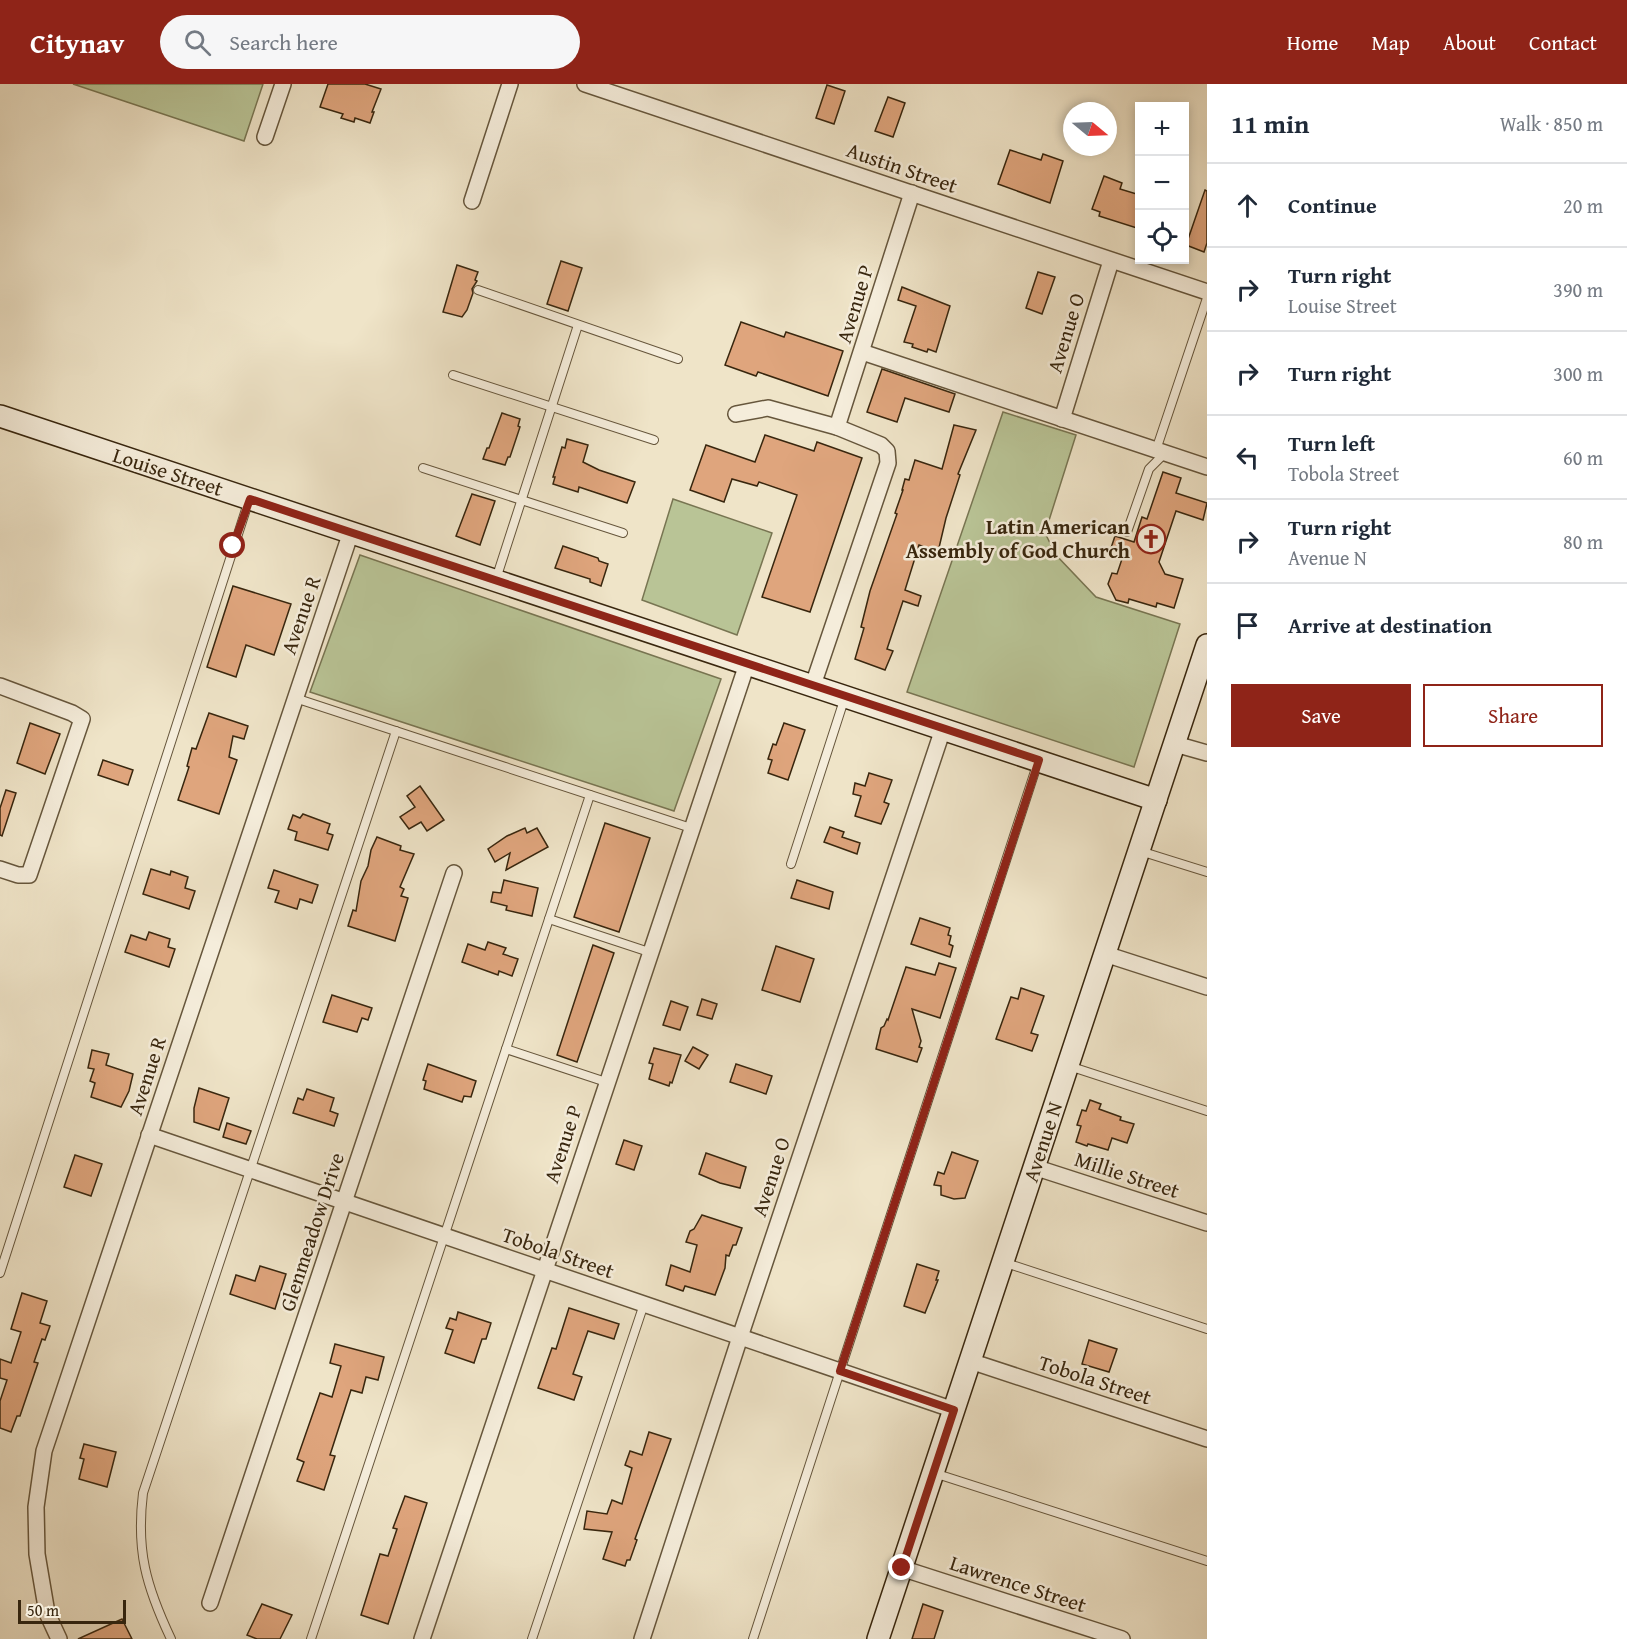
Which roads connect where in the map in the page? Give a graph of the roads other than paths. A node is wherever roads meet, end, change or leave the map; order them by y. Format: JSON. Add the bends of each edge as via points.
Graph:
{"nodes":[{"id":1,"x":283,"y":84,"type":"edge"},
{"id":2,"x":510,"y":84,"type":"edge"},
{"id":3,"x":585,"y":84,"type":"edge"},
{"id":4,"x":265,"y":136,"type":"dead end"},
{"id":5,"x":912,"y":193,"type":"junction"},
{"id":6,"x":472,"y":201,"type":"dead end"},
{"id":7,"x":1111,"y":261,"type":"junction"},
{"id":8,"x":478,"y":290,"type":"dead end"},
{"id":9,"x":1207,"y":292,"type":"edge"},
{"id":10,"x":1207,"y":298,"type":"edge"},
{"id":11,"x":578,"y":325,"type":"junction"},
{"id":12,"x":862,"y":352,"type":"junction"},
{"id":13,"x":678,"y":359,"type":"dead end"},
{"id":14,"x":453,"y":375,"type":"dead end"},
{"id":15,"x":551,"y":407,"type":"junction"},
{"id":16,"x":736,"y":414,"type":"dead end"},
{"id":17,"x":1062,"y":418,"type":"junction"},
{"id":18,"x":1,"y":419,"type":"edge"},
{"id":19,"x":837,"y":427,"type":"junction"},
{"id":20,"x":654,"y":440,"type":"dead end"},
{"id":21,"x":1160,"y":452,"type":"junction"},
{"id":22,"x":1207,"y":467,"type":"edge"},
{"id":23,"x":423,"y":468,"type":"dead end"},
{"id":24,"x":250,"y":499,"type":"junction"},
{"id":25,"x":521,"y":500,"type":"junction"},
{"id":26,"x":351,"y":532,"type":"junction"},
{"id":27,"x":1127,"y":532,"type":"dead end"},
{"id":28,"x":623,"y":533,"type":"dead end"},
{"id":29,"x":495,"y":580,"type":"junction"},
{"id":30,"x":1207,"y":645,"type":"edge"},
{"id":31,"x":747,"y":664,"type":"junction"},
{"id":32,"x":813,"y":685,"type":"junction"},
{"id":33,"x":0,"y":686,"type":"edge"},
{"id":34,"x":845,"y":696,"type":"junction"},
{"id":35,"x":295,"y":698,"type":"junction"},
{"id":36,"x":943,"y":729,"type":"junction"},
{"id":37,"x":396,"y":731,"type":"junction"},
{"id":38,"x":1175,"y":744,"type":"junction"},
{"id":39,"x":1207,"y":753,"type":"edge"},
{"id":40,"x":1039,"y":760,"type":"junction"},
{"id":41,"x":590,"y":795,"type":"junction"},
{"id":42,"x":1156,"y":800,"type":"junction"},
{"id":43,"x":691,"y":828,"type":"junction"},
{"id":44,"x":1139,"y":851,"type":"junction"},
{"id":45,"x":791,"y":864,"type":"dead end"},
{"id":46,"x":0,"y":869,"type":"edge"},
{"id":47,"x":1207,"y":872,"type":"edge"},
{"id":48,"x":454,"y":873,"type":"dead end"},
{"id":49,"x":549,"y":919,"type":"junction"},
{"id":50,"x":649,"y":952,"type":"junction"},
{"id":51,"x":1105,"y":954,"type":"junction"},
{"id":52,"x":1207,"y":987,"type":"edge"},
{"id":53,"x":506,"y":1049,"type":"junction"},
{"id":54,"x":1068,"y":1066,"type":"junction"},
{"id":55,"x":606,"y":1082,"type":"junction"},
{"id":56,"x":1207,"y":1111,"type":"edge"},
{"id":57,"x":149,"y":1136,"type":"junction"},
{"id":58,"x":1034,"y":1167,"type":"junction"},
{"id":59,"x":249,"y":1169,"type":"junction"},
{"id":60,"x":344,"y":1202,"type":"junction"},
{"id":61,"x":1207,"y":1223,"type":"edge"},
{"id":62,"x":445,"y":1236,"type":"junction"},
{"id":63,"x":1003,"y":1262,"type":"junction"},
{"id":64,"x":543,"y":1270,"type":"junction"},
{"id":65,"x":0,"y":1273,"type":"edge"},
{"id":66,"x":644,"y":1304,"type":"junction"},
{"id":67,"x":1207,"y":1329,"type":"edge"},
{"id":68,"x":740,"y":1337,"type":"junction"},
{"id":69,"x":970,"y":1361,"type":"junction"},
{"id":70,"x":840,"y":1371,"type":"junction"},
{"id":71,"x":954,"y":1410,"type":"junction"},
{"id":72,"x":1207,"y":1439,"type":"edge"},
{"id":73,"x":933,"y":1473,"type":"junction"},
{"id":74,"x":1207,"y":1561,"type":"edge"},
{"id":75,"x":902,"y":1568,"type":"junction"},
{"id":76,"x":210,"y":1604,"type":"dead end"},
{"id":77,"x":58,"y":1639,"type":"edge"},
{"id":78,"x":171,"y":1639,"type":"edge"},
{"id":79,"x":311,"y":1639,"type":"edge"},
{"id":80,"x":422,"y":1639,"type":"edge"},
{"id":81,"x":532,"y":1639,"type":"edge"},
{"id":82,"x":642,"y":1639,"type":"edge"},
{"id":83,"x":753,"y":1639,"type":"edge"},
{"id":84,"x":878,"y":1639,"type":"edge"},
{"id":85,"x":1122,"y":1639,"type":"edge"}],
"edges":[{"from":1,"to":4,"type":"street"},
{"from":2,"to":6,"type":"street"},
{"from":3,"to":5,"type":"street","name":"Austin Street"},
{"from":5,"to":7,"type":"street","name":"Austin Street"},
{"from":5,"to":12,"type":"street","name":"Avenue P"},
{"from":7,"to":9,"type":"street","name":"Austin Street"},
{"from":7,"to":17,"type":"street","name":"Avenue O"},
{"from":8,"to":11,"type":"lane"},
{"from":10,"to":21,"type":"lane"},
{"from":11,"to":13,"type":"lane"},
{"from":11,"to":15,"type":"lane"},
{"from":12,"to":17,"type":"street"},
{"from":12,"to":19,"type":"street","name":"Avenue P"},
{"from":14,"to":15,"type":"lane"},
{"from":15,"to":20,"type":"lane"},
{"from":15,"to":25,"type":"lane"},
{"from":16,"to":19,"type":"street","via":[[768,408]]},
{"from":17,"to":21,"type":"street"},
{"from":18,"to":24,"type":"street","name":"Louise Street"},
{"from":19,"to":32,"type":"street","via":[[881,445],[887,451],[888,463]]},
{"from":21,"to":22,"type":"street"},
{"from":21,"to":27,"type":"lane","via":[[1149,469]]},
{"from":23,"to":25,"type":"lane"},
{"from":24,"to":26,"type":"street","name":"Louise Street"},
{"from":24,"to":65,"type":"lane"},
{"from":25,"to":28,"type":"lane"},
{"from":25,"to":29,"type":"lane"},
{"from":26,"to":29,"type":"street","name":"Louise Street"},
{"from":26,"to":35,"type":"street","name":"Avenue R"},
{"from":29,"to":31,"type":"street","name":"Louise Street"},
{"from":30,"to":38,"type":"street","name":"Avenue N"},
{"from":31,"to":32,"type":"street","name":"Louise Street"},
{"from":31,"to":43,"type":"street","name":"Avenue P"},
{"from":32,"to":34,"type":"street","name":"Louise Street"},
{"from":33,"to":46,"type":"street","via":[[82,719],[29,874]]},
{"from":34,"to":36,"type":"street","name":"Louise Street"},
{"from":34,"to":45,"type":"lane"},
{"from":35,"to":37,"type":"lane"},
{"from":35,"to":57,"type":"street","name":"Avenue R"},
{"from":36,"to":40,"type":"street","name":"Louise Street"},
{"from":36,"to":68,"type":"street","name":"Avenue O"},
{"from":37,"to":41,"type":"lane"},
{"from":37,"to":59,"type":"lane"},
{"from":38,"to":39,"type":"street"},
{"from":38,"to":42,"type":"street","name":"Avenue N"},
{"from":40,"to":42,"type":"street","name":"Louise Street"},
{"from":40,"to":70,"type":"lane"},
{"from":41,"to":43,"type":"lane"},
{"from":41,"to":49,"type":"lane"},
{"from":42,"to":44,"type":"street","name":"Avenue N"},
{"from":43,"to":50,"type":"street","name":"Avenue P"},
{"from":44,"to":47,"type":"lane"},
{"from":44,"to":51,"type":"street","name":"Avenue N"},
{"from":48,"to":60,"type":"street","name":"Glenmeadow Drive"},
{"from":49,"to":50,"type":"lane"},
{"from":49,"to":53,"type":"lane"},
{"from":50,"to":55,"type":"street","name":"Avenue P"},
{"from":51,"to":52,"type":"street"},
{"from":51,"to":54,"type":"street","name":"Avenue N"},
{"from":53,"to":55,"type":"lane"},
{"from":53,"to":62,"type":"lane"},
{"from":54,"to":56,"type":"lane"},
{"from":54,"to":58,"type":"street","name":"Avenue N"},
{"from":55,"to":64,"type":"street","name":"Avenue P"},
{"from":57,"to":59,"type":"street","name":"Tobola Street"},
{"from":57,"to":77,"type":"street","name":"Avenue R","via":[[44,1451],[36,1507],[37,1554],[47,1613]]},
{"from":58,"to":61,"type":"street","name":"Millie Street"},
{"from":58,"to":63,"type":"street","name":"Avenue N"},
{"from":59,"to":60,"type":"street","name":"Tobola Street"},
{"from":59,"to":78,"type":"lane","via":[[142,1492],[144,1572]]},
{"from":60,"to":62,"type":"street","name":"Tobola Street"},
{"from":60,"to":76,"type":"street","name":"Glenmeadow Drive"},
{"from":62,"to":64,"type":"street","name":"Tobola Street"},
{"from":62,"to":79,"type":"lane"},
{"from":63,"to":67,"type":"lane"},
{"from":63,"to":69,"type":"street","name":"Avenue N"},
{"from":64,"to":66,"type":"street","name":"Tobola Street"},
{"from":64,"to":80,"type":"street","name":"Avenue P"},
{"from":66,"to":68,"type":"street","name":"Tobola Street"},
{"from":66,"to":81,"type":"lane"},
{"from":68,"to":70,"type":"street","name":"Tobola Street"},
{"from":68,"to":82,"type":"street","name":"Avenue O"},
{"from":69,"to":71,"type":"street","name":"Avenue N"},
{"from":69,"to":72,"type":"street","name":"Tobola Street"},
{"from":70,"to":71,"type":"street","name":"Tobola Street"},
{"from":70,"to":83,"type":"lane"},
{"from":71,"to":73,"type":"street","name":"Avenue N"},
{"from":73,"to":74,"type":"lane"},
{"from":73,"to":75,"type":"street","name":"Avenue N"},
{"from":75,"to":84,"type":"street","name":"Avenue N"},
{"from":75,"to":85,"type":"street","name":"Lawrence Street"}]}
